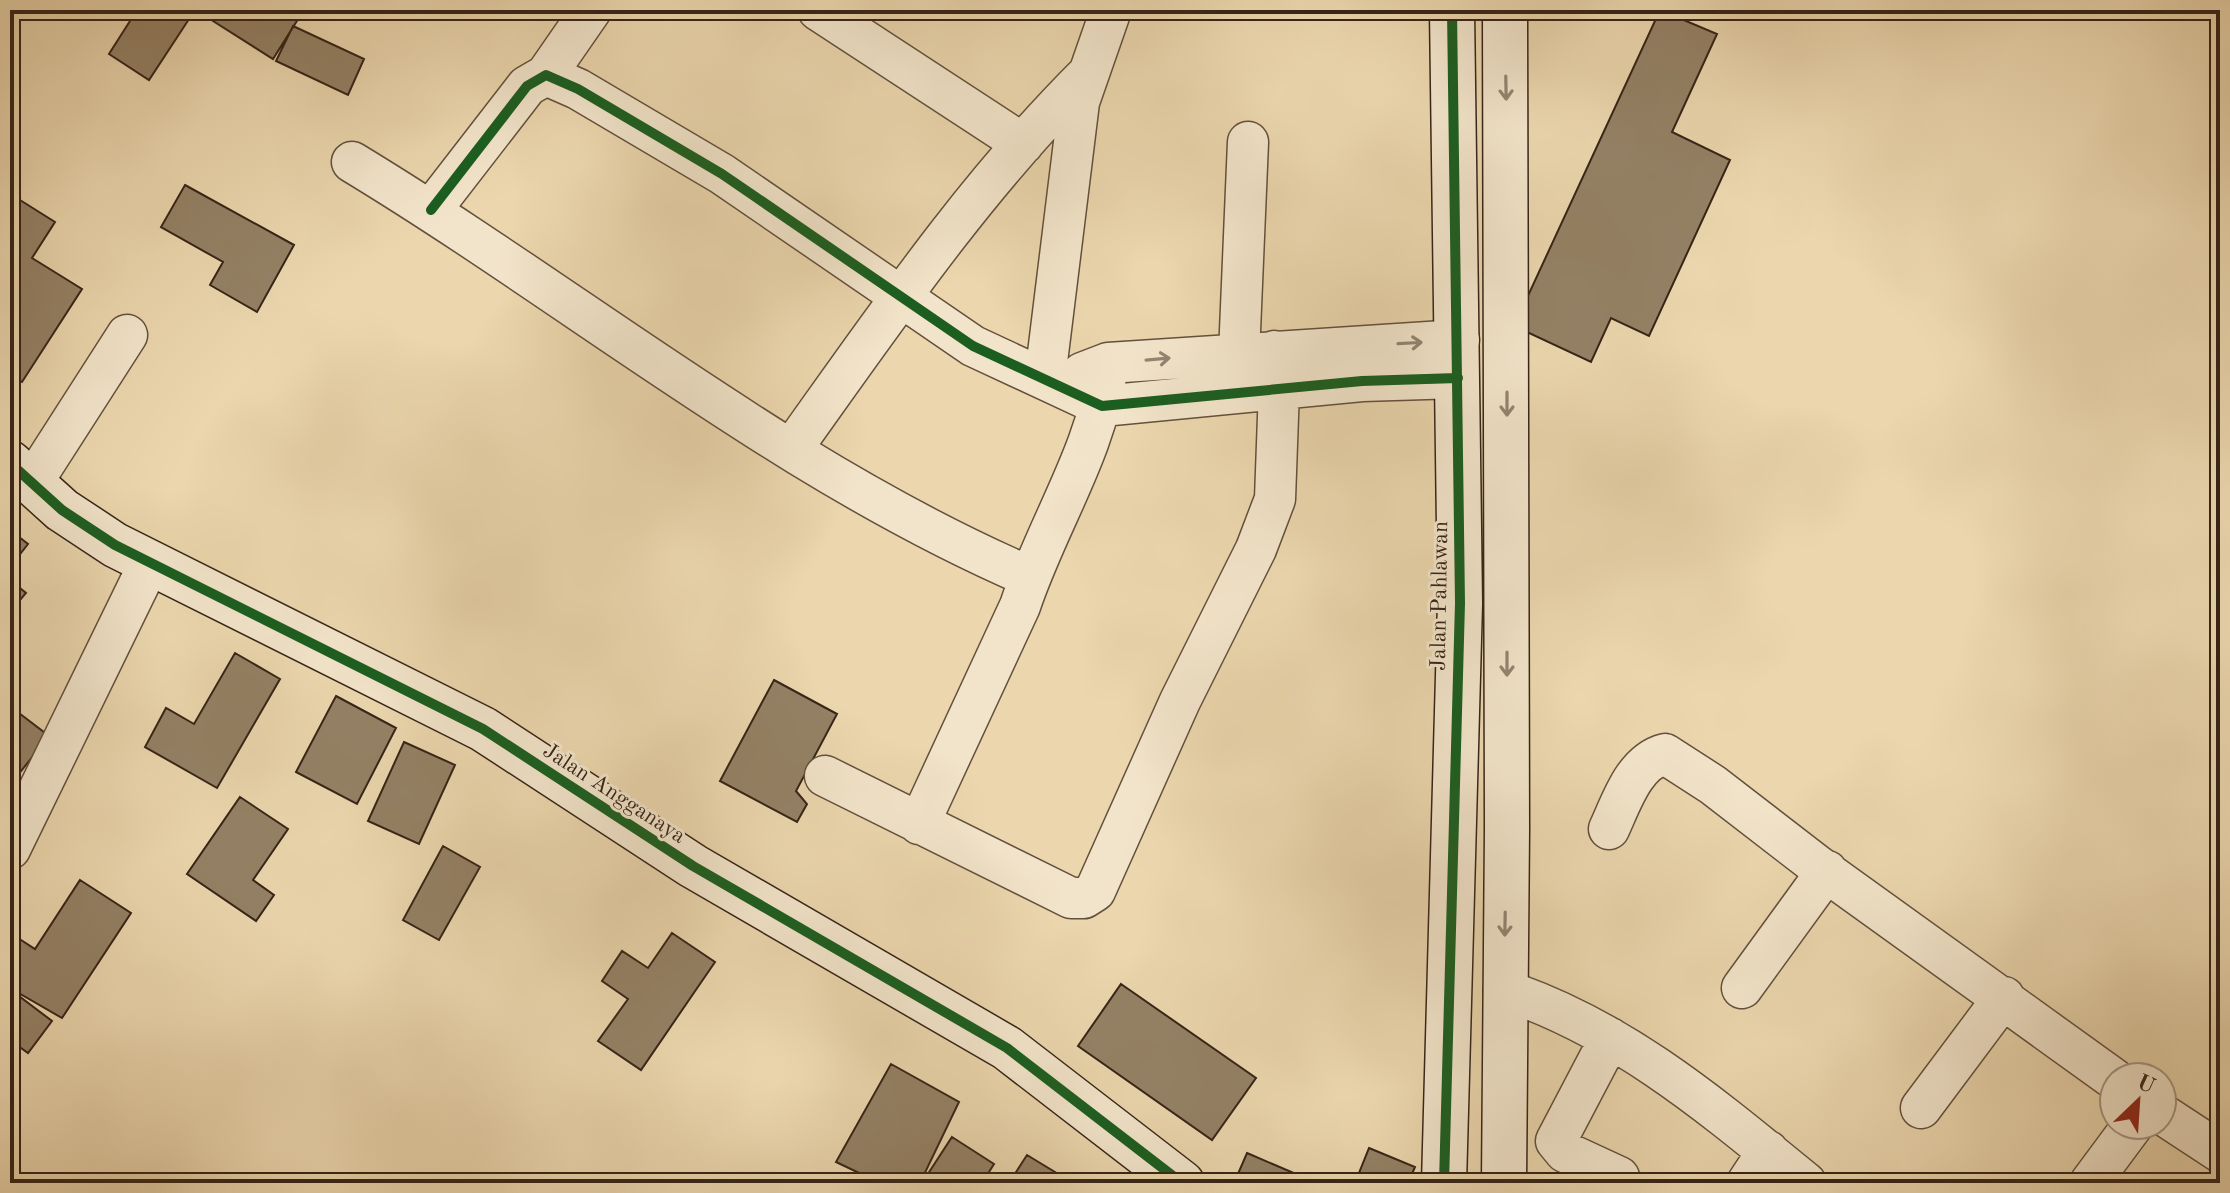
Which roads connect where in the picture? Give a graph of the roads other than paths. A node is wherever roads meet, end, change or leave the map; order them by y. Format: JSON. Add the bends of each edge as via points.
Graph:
{"nodes":[{"id":1,"x":591,"y":10,"type":"edge"},
{"id":2,"x":818,"y":10,"type":"edge"},
{"id":3,"x":1111,"y":10,"type":"edge"},
{"id":4,"x":1452,"y":10,"type":"edge"},
{"id":5,"x":1505,"y":10,"type":"edge"},
{"id":6,"x":1089,"y":73,"type":"junction"},
{"id":7,"x":546,"y":75,"type":"junction"},
{"id":8,"x":1248,"y":142,"type":"dead end"},
{"id":9,"x":1023,"y":144,"type":"junction"},
{"id":10,"x":352,"y":162,"type":"dead end"},
{"id":11,"x":431,"y":210,"type":"junction"},
{"id":12,"x":902,"y":294,"type":"junction"},
{"id":13,"x":127,"y":335,"type":"dead end"},
{"id":14,"x":1507,"y":356,"type":"junction"},
{"id":15,"x":1459,"y":359,"type":"junction"},
{"id":16,"x":1108,"y":363,"type":"junction"},
{"id":17,"x":1265,"y":364,"type":"junction"},
{"id":18,"x":1050,"y":380,"type":"junction"},
{"id":19,"x":1102,"y":406,"type":"junction"},
{"id":20,"x":791,"y":450,"type":"junction"},
{"id":21,"x":21,"y":473,"type":"edge"},
{"id":22,"x":149,"y":564,"type":"junction"},
{"id":23,"x":1030,"y":577,"type":"junction"},
{"id":24,"x":1460,"y":603,"type":"junction"},
{"id":25,"x":1507,"y":611,"type":"junction"},
{"id":26,"x":825,"y":776,"type":"dead end"},
{"id":27,"x":919,"y":824,"type":"junction"},
{"id":28,"x":1609,"y":829,"type":"dead end"},
{"id":29,"x":10,"y":849,"type":"edge"},
{"id":30,"x":1827,"y":871,"type":"junction"},
{"id":31,"x":1742,"y":988,"type":"dead end"},
{"id":32,"x":1504,"y":990,"type":"junction"},
{"id":33,"x":2004,"y":997,"type":"junction"},
{"id":34,"x":1610,"y":1038,"type":"junction"},
{"id":35,"x":2098,"y":1067,"type":"edge"},
{"id":36,"x":1921,"y":1108,"type":"dead end"},
{"id":37,"x":2178,"y":1124,"type":"edge"},
{"id":38,"x":2121,"y":1141,"type":"edge"},
{"id":39,"x":2220,"y":1152,"type":"edge"},
{"id":40,"x":1758,"y":1167,"type":"edge"},
{"id":41,"x":1619,"y":1177,"type":"dead end"},
{"id":42,"x":1182,"y":1183,"type":"edge"},
{"id":43,"x":1444,"y":1183,"type":"edge"},
{"id":44,"x":1504,"y":1183,"type":"edge"},
{"id":45,"x":1806,"y":1183,"type":"edge"},
{"id":46,"x":2090,"y":1183,"type":"edge"}],
"edges":[{"from":1,"to":7,"type":"street"},
{"from":2,"to":9,"type":"street"},
{"from":3,"to":6,"type":"street"},
{"from":4,"to":15,"type":"street","name":"Jalan Pahlawan"},
{"from":5,"to":14,"type":"street","one_way":true},
{"from":6,"to":9,"type":"street"},
{"from":6,"to":18,"type":"street","via":[[1079,102],[1064,199]]},
{"from":7,"to":11,"type":"street","via":[[527,86]]},
{"from":7,"to":12,"type":"street","via":[[722,174]]},
{"from":8,"to":17,"type":"street"},
{"from":9,"to":12,"type":"street"},
{"from":10,"to":11,"type":"street"},
{"from":11,"to":20,"type":"street"},
{"from":12,"to":18,"type":"street","via":[[973,346]]},
{"from":12,"to":20,"type":"street"},
{"from":13,"to":21,"type":"street"},
{"from":14,"to":15,"type":"street"},
{"from":14,"to":25,"type":"street","one_way":true},
{"from":15,"to":17,"type":"street"},
{"from":15,"to":24,"type":"street","name":"Jalan Pahlawan"},
{"from":16,"to":17,"type":"street","one_way":true},
{"from":16,"to":18,"type":"street"},
{"from":16,"to":19,"type":"street"},
{"from":17,"to":19,"type":"street","via":[[1237,393]]},
{"from":17,"to":27,"type":"street","via":[[1275,499],[1095,891],[1071,898]]},
{"from":18,"to":19,"type":"street"},
{"from":19,"to":23,"type":"street"},
{"from":20,"to":23,"type":"street","via":[[955,544]]},
{"from":21,"to":22,"type":"street","name":"Jalan Angganaya","via":[[62,510]]},
{"from":22,"to":29,"type":"street"},
{"from":22,"to":42,"type":"street","name":"Jalan Angganaya","via":[[483,729],[693,866],[1007,1048]]},
{"from":23,"to":27,"type":"street"},
{"from":24,"to":25,"type":"street"},
{"from":24,"to":43,"type":"street","name":"Jalan Pahlawan"},
{"from":25,"to":32,"type":"street","one_way":true},
{"from":26,"to":27,"type":"street"},
{"from":28,"to":30,"type":"street","via":[[1649,758],[1665,754]]},
{"from":30,"to":31,"type":"street"},
{"from":30,"to":33,"type":"street"},
{"from":32,"to":34,"type":"street","via":[[1552,1006]]},
{"from":32,"to":44,"type":"street"},
{"from":33,"to":35,"type":"street"},
{"from":33,"to":36,"type":"street"},
{"from":34,"to":40,"type":"street","via":[[1718,1110]]},
{"from":34,"to":41,"type":"street","via":[[1556,1141],[1565,1152]]},
{"from":37,"to":39,"type":"street"},
{"from":38,"to":46,"type":"street"},
{"from":40,"to":45,"type":"street"}]}
